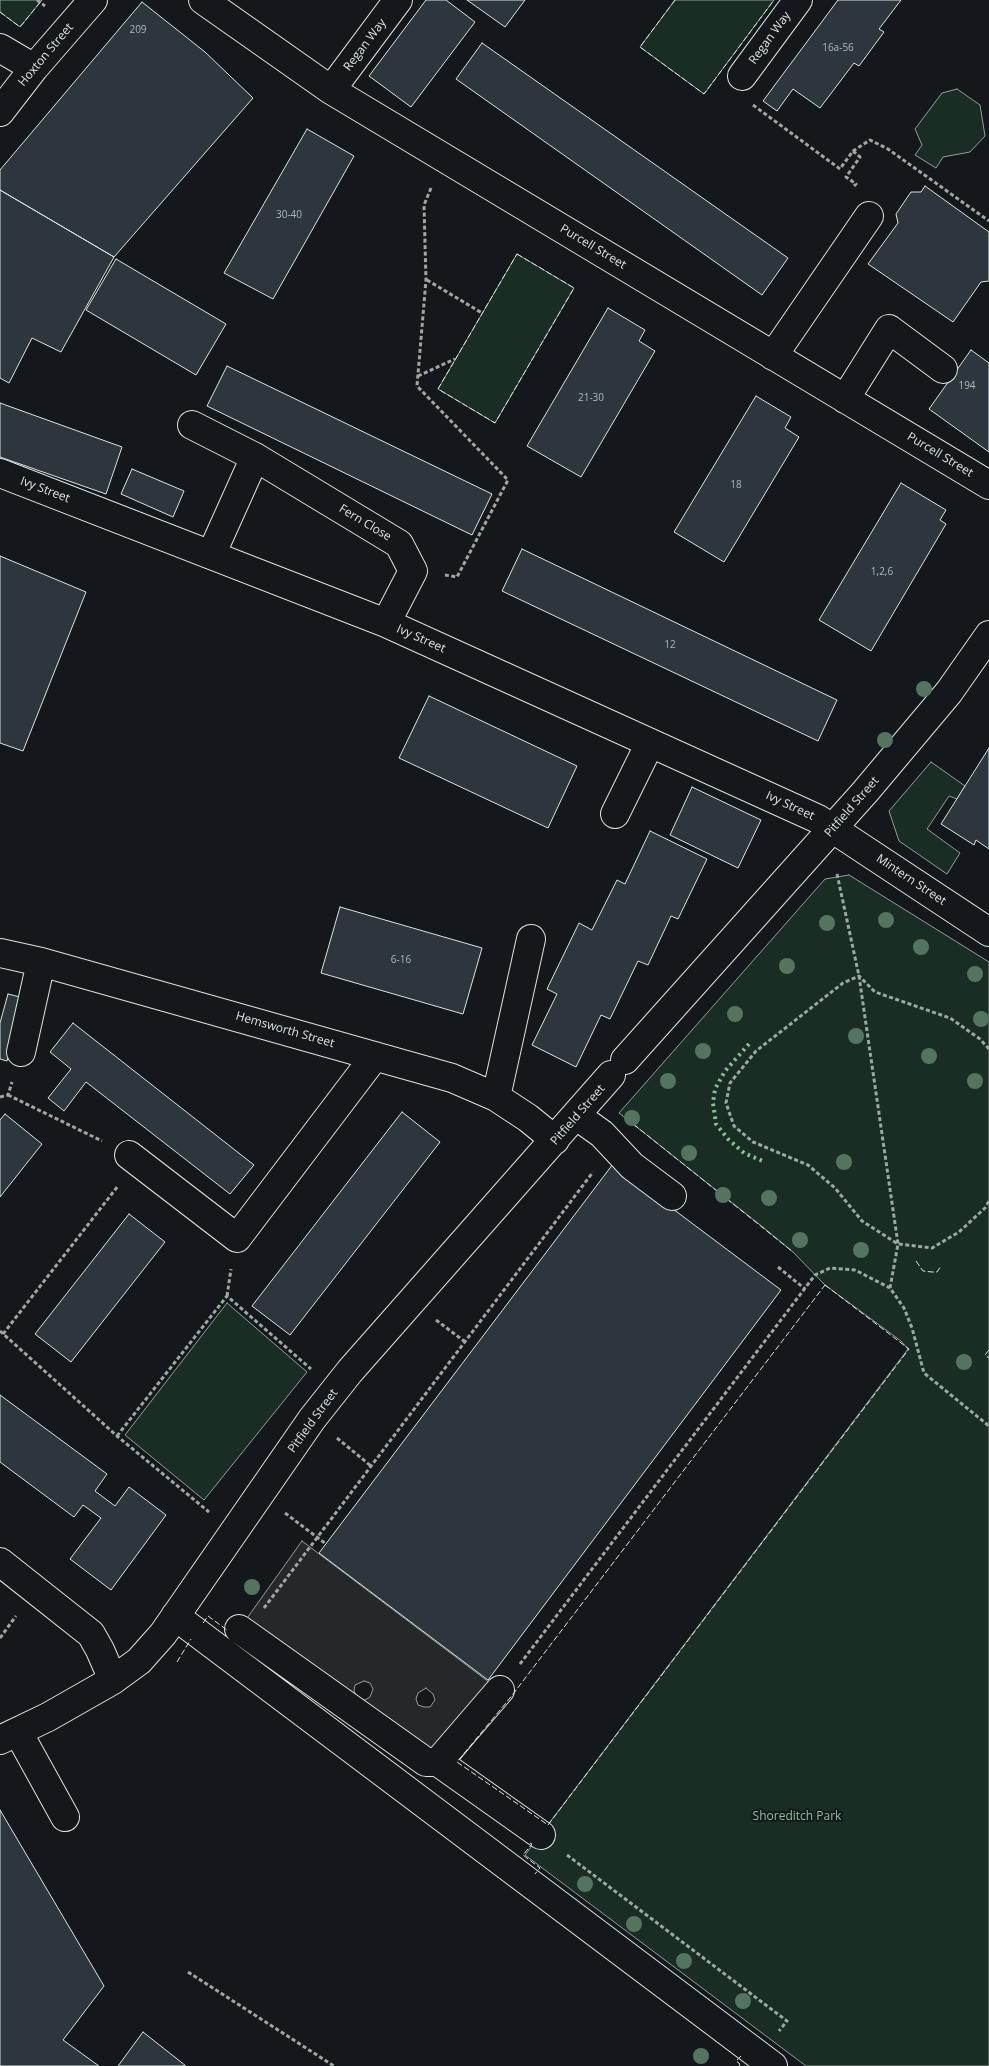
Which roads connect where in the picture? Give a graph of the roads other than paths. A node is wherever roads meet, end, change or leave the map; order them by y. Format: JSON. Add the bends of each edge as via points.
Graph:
{"nodes":[{"id":1,"x":93,"y":0,"type":"edge"},
{"id":2,"x":202,"y":0,"type":"edge"},
{"id":3,"x":398,"y":0,"type":"edge"},
{"id":4,"x":798,"y":0,"type":"edge"},
{"id":5,"x":0,"y":48,"type":"edge"},
{"id":6,"x":34,"y":68,"type":"junction"},
{"id":7,"x":742,"y":76,"type":"road end"},
{"id":8,"x":331,"y":90,"type":"junction"},
{"id":9,"x":0,"y":112,"type":"edge"},
{"id":10,"x":869,"y":216,"type":"dead end"},
{"id":11,"x":773,"y":356,"type":"junction"},
{"id":12,"x":943,"y":369,"type":"dead end"},
{"id":13,"x":845,"y":399,"type":"junction"},
{"id":14,"x":192,"y":424,"type":"dead end"},
{"id":15,"x":255,"y":457,"type":"junction"},
{"id":16,"x":0,"y":473,"type":"edge"},
{"id":17,"x":989,"y":485,"type":"edge"},
{"id":18,"x":211,"y":555,"type":"junction"},
{"id":19,"x":386,"y":624,"type":"junction"},
{"id":20,"x":989,"y":634,"type":"edge"},
{"id":21,"x":650,"y":743,"type":"junction"},
{"id":22,"x":615,"y":814,"type":"dead end"},
{"id":23,"x":833,"y":829,"type":"junction"},
{"id":24,"x":989,"y":932,"type":"edge"},
{"id":25,"x":531,"y":938,"type":"dead end"},
{"id":26,"x":0,"y":953,"type":"edge"},
{"id":27,"x":41,"y":962,"type":"junction"},
{"id":28,"x":21,"y":1052,"type":"dead end"},
{"id":29,"x":375,"y":1056,"type":"junction"},
{"id":30,"x":496,"y":1097,"type":"junction"},
{"id":31,"x":577,"y":1116,"type":"junction"},
{"id":32,"x":555,"y":1140,"type":"junction"},
{"id":33,"x":133,"y":1158,"type":"road end"},
{"id":34,"x":672,"y":1196,"type":"dead end"},
{"id":35,"x":0,"y":1562,"type":"edge"},
{"id":36,"x":175,"y":1616,"type":"junction"},
{"id":37,"x":242,"y":1632,"type":"road end"},
{"id":38,"x":113,"y":1680,"type":"junction"},
{"id":39,"x":500,"y":1690,"type":"dead end"},
{"id":40,"x":9,"y":1736,"type":"edge"},
{"id":41,"x":438,"y":1762,"type":"junction"},
{"id":42,"x":65,"y":1818,"type":"dead end"},
{"id":43,"x":541,"y":1834,"type":"road end"},
{"id":44,"x":761,"y":2057,"type":"edge"}],
"edges":[{"from":1,"to":6,"type":"street","name":"Hoxton Street"},
{"from":2,"to":8,"type":"street","name":"Purcell Street"},
{"from":3,"to":8,"type":"street","name":"Regan Way"},
{"from":4,"to":7,"type":"street","name":"Regan Way"},
{"from":5,"to":6,"type":"street"},
{"from":6,"to":9,"type":"street","name":"Hoxton Street"},
{"from":8,"to":11,"type":"street","name":"Purcell Street"},
{"from":10,"to":11,"type":"street"},
{"from":11,"to":13,"type":"street","name":"Purcell Street"},
{"from":12,"to":13,"type":"street","via":[[890,329]]},
{"from":13,"to":17,"type":"street","name":"Purcell Street"},
{"from":14,"to":15,"type":"street","name":"Fern Close"},
{"from":15,"to":18,"type":"street"},
{"from":15,"to":19,"type":"street","name":"Fern Close","via":[[399,544],[412,571]]},
{"from":16,"to":18,"type":"street","name":"Ivy Street"},
{"from":18,"to":19,"type":"street","name":"Ivy Street"},
{"from":19,"to":21,"type":"street","name":"Ivy Street"},
{"from":20,"to":23,"type":"street","name":"Pitfield Street","via":[[949,692]]},
{"from":21,"to":22,"type":"street"},
{"from":21,"to":23,"type":"street","name":"Ivy Street","via":[[818,819]]},
{"from":23,"to":24,"type":"street","name":"Mintern Street"},
{"from":23,"to":31,"type":"street","name":"Pitfield Street"},
{"from":25,"to":30,"type":"street"},
{"from":26,"to":27,"type":"street","name":"Hemsworth Street"},
{"from":27,"to":28,"type":"street"},
{"from":27,"to":29,"type":"street","name":"Hemsworth Street"},
{"from":29,"to":30,"type":"street","name":"Hemsworth Street","via":[[452,1078]]},
{"from":29,"to":33,"type":"street","via":[[237,1238]]},
{"from":30,"to":32,"type":"street","name":"Hemsworth Street"},
{"from":31,"to":32,"type":"street","name":"Pitfield Street"},
{"from":31,"to":34,"type":"street","via":[[614,1145],[632,1166]]},
{"from":32,"to":36,"type":"street","name":"Pitfield Street","via":[[409,1301],[335,1390]]},
{"from":35,"to":38,"type":"street","via":[[90,1634]]},
{"from":36,"to":38,"type":"street","name":"Pitfield Street","via":[[138,1661]]},
{"from":36,"to":44,"type":"street"},
{"from":37,"to":41,"type":"street","via":[[426,1762]]},
{"from":38,"to":40,"type":"street","name":"Pitfield Street"},
{"from":39,"to":41,"type":"street"},
{"from":40,"to":42,"type":"street"},
{"from":41,"to":43,"type":"street"}]}
